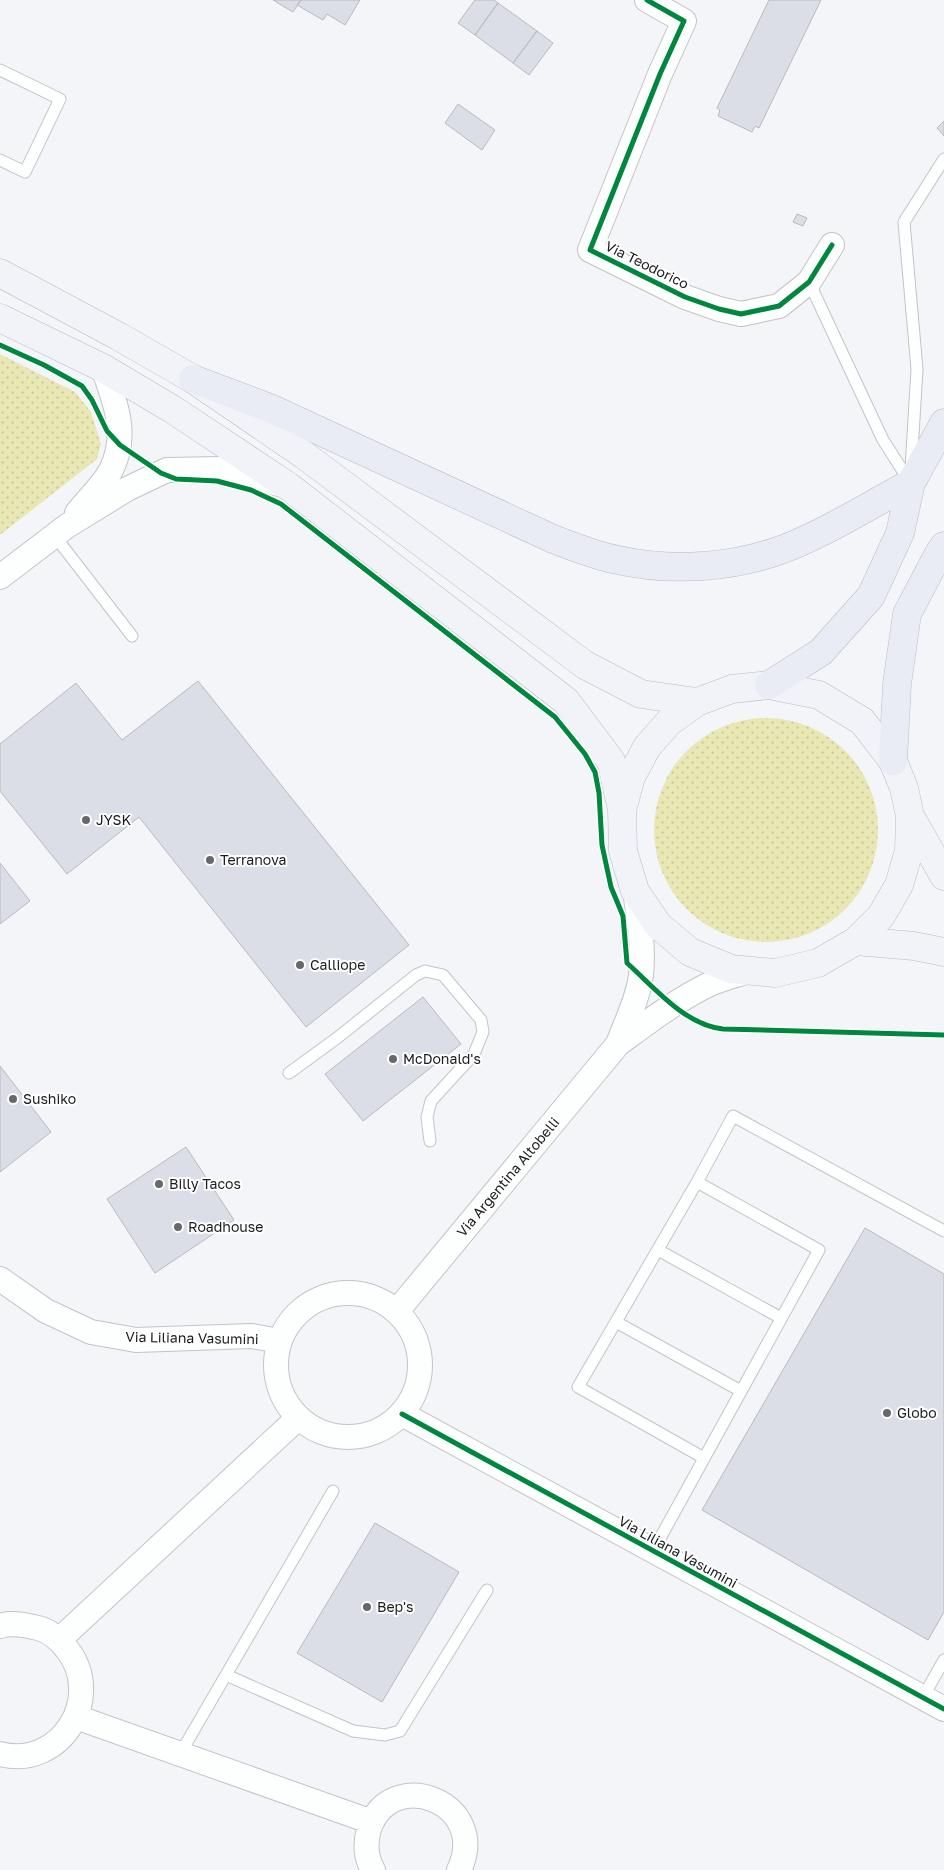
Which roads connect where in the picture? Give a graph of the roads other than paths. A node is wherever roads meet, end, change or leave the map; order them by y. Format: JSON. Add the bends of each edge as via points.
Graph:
{"nodes":[{"id":1,"x":647,"y":0,"type":"edge"},
{"id":2,"x":0,"y":70,"type":"edge"},
{"id":3,"x":944,"y":159,"type":"edge"},
{"id":4,"x":1,"y":163,"type":"edge"},
{"id":5,"x":832,"y":245,"type":"dead end"},
{"id":6,"x":0,"y":273,"type":"edge"},
{"id":7,"x":809,"y":282,"type":"junction"},
{"id":8,"x":0,"y":318,"type":"edge"},
{"id":9,"x":103,"y":368,"type":"junction"},
{"id":10,"x":193,"y":379,"type":"junction"},
{"id":11,"x":944,"y":423,"type":"edge"},
{"id":12,"x":911,"y":483,"type":"junction"},
{"id":13,"x":288,"y":486,"type":"junction"},
{"id":14,"x":60,"y":530,"type":"junction"},
{"id":15,"x":944,"y":546,"type":"edge"},
{"id":16,"x":0,"y":577,"type":"edge"},
{"id":17,"x":132,"y":636,"type":"dead end"},
{"id":18,"x":769,"y":685,"type":"junction"},
{"id":19,"x":697,"y":702,"type":"junction"},
{"id":20,"x":893,"y":761,"type":"junction"},
{"id":21,"x":622,"y":810,"type":"junction"},
{"id":22,"x":910,"y":816,"type":"junction"},
{"id":23,"x":944,"y":876,"type":"edge"},
{"id":24,"x":635,"y":891,"type":"junction"},
{"id":25,"x":856,"y":942,"type":"junction"},
{"id":26,"x":944,"y":952,"type":"edge"},
{"id":27,"x":749,"y":971,"type":"junction"},
{"id":28,"x":618,"y":1044,"type":"junction"},
{"id":29,"x":289,"y":1073,"type":"dead end"},
{"id":30,"x":430,"y":1141,"type":"dead end"},
{"id":31,"x":697,"y":1182,"type":"junction"},
{"id":32,"x":944,"y":1231,"type":"edge"},
{"id":33,"x":658,"y":1250,"type":"junction"},
{"id":34,"x":0,"y":1279,"type":"edge"},
{"id":35,"x":397,"y":1311,"type":"junction"},
{"id":36,"x":781,"y":1318,"type":"junction"},
{"id":37,"x":616,"y":1322,"type":"junction"},
{"id":38,"x":279,"y":1341,"type":"junction"},
{"id":39,"x":741,"y":1391,"type":"junction"},
{"id":40,"x":402,"y":1414,"type":"junction"},
{"id":41,"x":298,"y":1418,"type":"junction"},
{"id":42,"x":704,"y":1458,"type":"junction"},
{"id":43,"x":332,"y":1492,"type":"dead end"},
{"id":44,"x":653,"y":1551,"type":"junction"},
{"id":45,"x":487,"y":1590,"type":"dead end"},
{"id":46,"x":0,"y":1626,"type":"edge"},
{"id":47,"x":59,"y":1640,"type":"junction"},
{"id":48,"x":944,"y":1660,"type":"edge"},
{"id":49,"x":226,"y":1675,"type":"junction"},
{"id":50,"x":923,"y":1698,"type":"junction"},
{"id":51,"x":944,"y":1709,"type":"edge"},
{"id":52,"x":76,"y":1717,"type":"junction"},
{"id":53,"x":0,"y":1754,"type":"edge"},
{"id":54,"x":180,"y":1754,"type":"junction"},
{"id":55,"x":372,"y":1822,"type":"junction"},
{"id":56,"x":373,"y":1870,"type":"edge"},
{"id":57,"x":461,"y":1870,"type":"edge"}],
"edges":[{"from":1,"to":7,"type":"street","name":"Via Teodorico","via":[[684,21],[590,250],[685,297],[741,314],[779,306]]},
{"from":2,"to":4,"type":"lane","via":[[60,99],[25,172]]},
{"from":3,"to":12,"type":"lane","via":[[904,222],[917,369]]},
{"from":5,"to":7,"type":"street","name":"Via Teodorico"},
{"from":6,"to":10,"type":"main road"},
{"from":7,"to":12,"type":"lane","via":[[883,440]]},
{"from":8,"to":9,"type":"main road"},
{"from":9,"to":13,"type":"main road","via":[[172,409]]},
{"from":9,"to":14,"type":"street","via":[[118,411],[120,445],[111,470]]},
{"from":10,"to":12,"type":"highway","via":[[270,408],[553,539],[586,552],[651,566],[737,562],[786,548]]},
{"from":10,"to":19,"type":"main road","via":[[304,455],[586,665],[641,694]]},
{"from":11,"to":12,"type":"highway"},
{"from":12,"to":18,"type":"highway","via":[[900,533],[871,596],[821,652]]},
{"from":13,"to":14,"type":"street","via":[[220,469],[167,470],[128,489]]},
{"from":13,"to":21,"type":"main road","via":[[566,702],[611,761]]},
{"from":14,"to":16,"type":"street"},
{"from":14,"to":17,"type":"lane"},
{"from":15,"to":20,"type":"highway","via":[[908,614],[897,684]]},
{"from":18,"to":19,"type":"main road","via":[[732,689]]},
{"from":18,"to":20,"type":"main road","via":[[818,695],[862,721]]},
{"from":19,"to":21,"type":"main road","via":[[669,722],[647,747],[631,777]]},
{"from":20,"to":22,"type":"main road","via":[[904,788]]},
{"from":21,"to":24,"type":"main road","via":[[623,851]]},
{"from":22,"to":23,"type":"main road"},
{"from":22,"to":25,"type":"main road","via":[[908,851],[899,885],[881,916]]},
{"from":24,"to":27,"type":"main road","via":[[658,925],[690,952],[731,969]]},
{"from":24,"to":28,"type":"street","name":"Via Argentina Altobelli","via":[[641,932],[641,975]]},
{"from":25,"to":26,"type":"main road","via":[[914,946]]},
{"from":25,"to":27,"type":"main road","via":[[818,963],[775,972]]},
{"from":27,"to":28,"type":"street","name":"Via Argentina Altobelli","via":[[695,992]]},
{"from":28,"to":35,"type":"street","name":"Via Argentina Altobelli"},
{"from":29,"to":30,"type":"lane","via":[[416,975],[425,971],[443,975],[481,1020],[484,1032],[474,1054],[431,1101],[427,1117]]},
{"from":31,"to":32,"type":"lane","via":[[733,1116]]},
{"from":31,"to":33,"type":"lane"},
{"from":31,"to":36,"type":"lane","via":[[819,1250]]},
{"from":33,"to":36,"type":"lane"},
{"from":33,"to":37,"type":"lane"},
{"from":34,"to":38,"type":"street","name":"Via Liliana Vasumini","via":[[46,1311],[91,1332],[136,1340],[252,1336]]},
{"from":35,"to":38,"type":"street","via":[[376,1297],[351,1292],[328,1294],[307,1305],[290,1320]]},
{"from":35,"to":40,"type":"street","via":[[412,1328],[420,1350],[421,1373],[415,1395]]},
{"from":36,"to":39,"type":"lane"},
{"from":37,"to":39,"type":"lane"},
{"from":37,"to":42,"type":"lane","via":[[578,1388]]},
{"from":38,"to":41,"type":"street","via":[[275,1361],[277,1382],[285,1401]]},
{"from":39,"to":42,"type":"lane"},
{"from":40,"to":41,"type":"street","via":[[384,1428],[362,1436],[339,1437],[317,1430]]},
{"from":40,"to":44,"type":"street","name":"Via Liliana Vasumini"},
{"from":41,"to":47,"type":"street"},
{"from":42,"to":44,"type":"lane"},
{"from":43,"to":49,"type":"lane"},
{"from":44,"to":50,"type":"street","name":"Via Liliana Vasumini"},
{"from":45,"to":49,"type":"lane","via":[[400,1731],[385,1735],[353,1731]]},
{"from":46,"to":47,"type":"street","via":[[25,1624]]},
{"from":47,"to":52,"type":"street","via":[[73,1656],[81,1675],[82,1696]]},
{"from":48,"to":50,"type":"lane"},
{"from":49,"to":54,"type":"lane"},
{"from":50,"to":51,"type":"street","name":"Via Liliana Vasumini"},
{"from":52,"to":53,"type":"street","via":[[64,1735],[46,1749],[25,1755]]},
{"from":52,"to":54,"type":"street"},
{"from":54,"to":55,"type":"street"},
{"from":55,"to":56,"type":"street","via":[[366,1850]]},
{"from":55,"to":57,"type":"street","via":[[394,1800],[425,1796],[440,1802],[452,1811],[466,1839]]}]}
